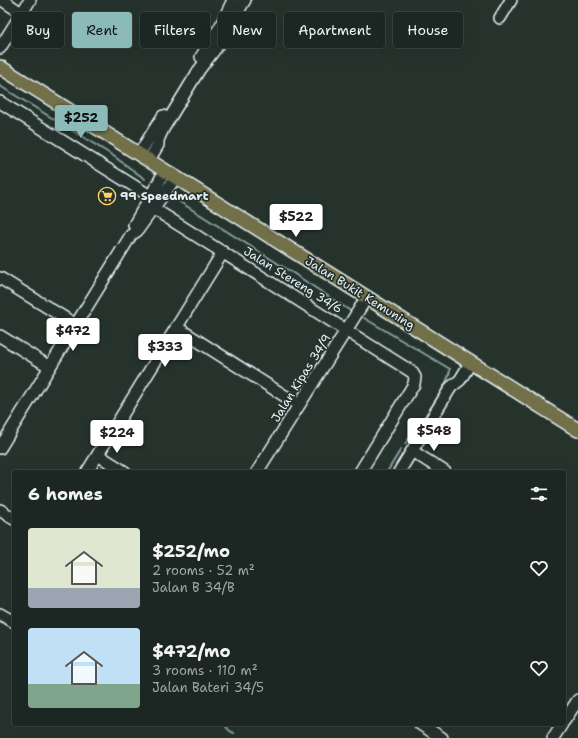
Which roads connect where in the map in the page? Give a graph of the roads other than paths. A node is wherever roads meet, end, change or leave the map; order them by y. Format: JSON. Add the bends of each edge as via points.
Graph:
{"nodes":[{"id":1,"x":2,"y":0,"type":"edge"},
{"id":2,"x":30,"y":0,"type":"edge"},
{"id":3,"x":233,"y":0,"type":"edge"},
{"id":4,"x":245,"y":0,"type":"edge"},
{"id":5,"x":511,"y":0,"type":"edge"},
{"id":6,"x":20,"y":12,"type":"edge"},
{"id":7,"x":23,"y":12,"type":"edge"},
{"id":8,"x":500,"y":18,"type":"dead end"},
{"id":9,"x":12,"y":29,"type":"edge"},
{"id":10,"x":0,"y":48,"type":"edge"},
{"id":11,"x":0,"y":67,"type":"edge"},
{"id":12,"x":0,"y":102,"type":"edge"},
{"id":13,"x":144,"y":157,"type":"junction"},
{"id":14,"x":171,"y":174,"type":"junction"},
{"id":15,"x":150,"y":196,"type":"junction"},
{"id":16,"x":154,"y":209,"type":"junction"},
{"id":17,"x":131,"y":235,"type":"junction"},
{"id":18,"x":223,"y":252,"type":"junction"},
{"id":19,"x":0,"y":278,"type":"edge"},
{"id":20,"x":367,"y":297,"type":"junction"},
{"id":21,"x":76,"y":324,"type":"junction"},
{"id":22,"x":176,"y":327,"type":"junction"},
{"id":23,"x":347,"y":330,"type":"junction"},
{"id":24,"x":0,"y":336,"type":"edge"},
{"id":25,"x":471,"y":362,"type":"junction"},
{"id":26,"x":46,"y":364,"type":"junction"},
{"id":27,"x":299,"y":405,"type":"junction"},
{"id":28,"x":578,"y":430,"type":"edge"},
{"id":29,"x":0,"y":448,"type":"edge"},
{"id":30,"x":412,"y":451,"type":"junction"},
{"id":31,"x":98,"y":455,"type":"junction"},
{"id":32,"x":88,"y":470,"type":"edge"},
{"id":33,"x":122,"y":470,"type":"edge"},
{"id":34,"x":258,"y":470,"type":"edge"},
{"id":35,"x":361,"y":470,"type":"edge"},
{"id":36,"x":400,"y":470,"type":"edge"},
{"id":37,"x":442,"y":470,"type":"edge"},
{"id":38,"x":0,"y":510,"type":"edge"},
{"id":39,"x":12,"y":518,"type":"edge"},
{"id":40,"x":0,"y":614,"type":"edge"},
{"id":41,"x":12,"y":621,"type":"edge"},
{"id":42,"x":578,"y":700,"type":"edge"},
{"id":43,"x":566,"y":718,"type":"edge"},
{"id":44,"x":423,"y":726,"type":"edge"},
{"id":45,"x":561,"y":726,"type":"edge"},
{"id":46,"x":442,"y":738,"type":"edge"},
{"id":47,"x":553,"y":738,"type":"edge"}],
"edges":[{"from":1,"to":6,"type":"street"},
{"from":2,"to":7,"type":"street"},
{"from":3,"to":13,"type":"street","via":[[220,27]]},
{"from":4,"to":13,"type":"street","via":[[163,129],[158,145]]},
{"from":5,"to":8,"type":"street"},
{"from":9,"to":10,"type":"street"},
{"from":11,"to":13,"type":"main road","name":"Jalan Bukit Kemuning"},
{"from":12,"to":15,"type":"street"},
{"from":13,"to":14,"type":"main road","name":"Jalan Bukit Kemuning"},
{"from":14,"to":15,"type":"street"},
{"from":14,"to":16,"type":"street"},
{"from":14,"to":20,"type":"main road","name":"Jalan Bukit Kemuning"},
{"from":15,"to":17,"type":"street"},
{"from":16,"to":17,"type":"street"},
{"from":16,"to":18,"type":"street","name":"Jalan Stereng 34/6"},
{"from":17,"to":21,"type":"street"},
{"from":18,"to":22,"type":"street"},
{"from":18,"to":23,"type":"street","name":"Jalan Stereng 34/6"},
{"from":19,"to":21,"type":"street"},
{"from":20,"to":23,"type":"street","name":"Jalan Kipas 34/9"},
{"from":20,"to":25,"type":"main road","name":"Jalan Bukit Kemuning"},
{"from":21,"to":26,"type":"street"},
{"from":22,"to":27,"type":"street"},
{"from":22,"to":31,"type":"street"},
{"from":23,"to":27,"type":"street","name":"Jalan Kipas 34/9"},
{"from":23,"to":35,"type":"street","name":"Jalan Stereng 34/6","via":[[412,372],[415,377],[414,384]]},
{"from":24,"to":26,"type":"street"},
{"from":25,"to":28,"type":"main road","name":"Jalan Bukit Kemuning"},
{"from":25,"to":30,"type":"street","via":[[460,380],[451,387]]},
{"from":26,"to":29,"type":"street"},
{"from":27,"to":34,"type":"street","name":"Jalan Kipas 34/9"},
{"from":30,"to":36,"type":"street"},
{"from":30,"to":37,"type":"street"},
{"from":31,"to":32,"type":"street"},
{"from":31,"to":33,"type":"street"},
{"from":38,"to":39,"type":"street"},
{"from":40,"to":41,"type":"street"},
{"from":42,"to":43,"type":"street"},
{"from":44,"to":46,"type":"street"},
{"from":45,"to":47,"type":"street"}]}
